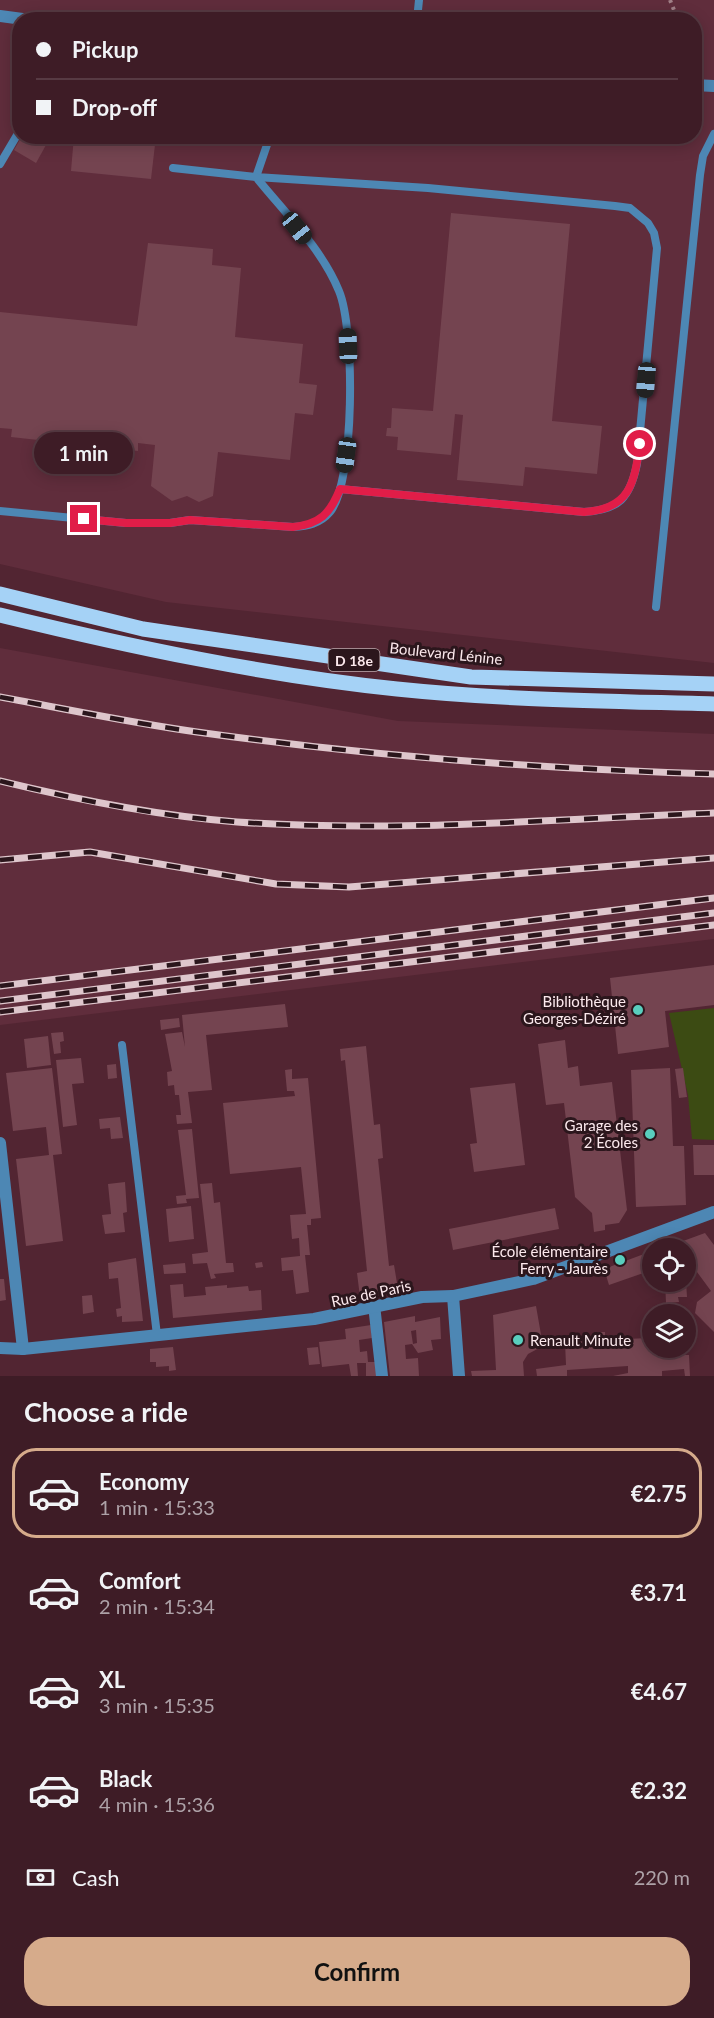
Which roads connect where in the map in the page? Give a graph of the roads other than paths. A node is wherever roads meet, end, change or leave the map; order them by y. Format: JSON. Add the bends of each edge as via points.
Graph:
{"nodes":[{"id":1,"x":714,"y":134,"type":"edge"},
{"id":2,"x":12,"y":144,"type":"edge"},
{"id":3,"x":265,"y":144,"type":"edge"},
{"id":4,"x":0,"y":164,"type":"edge"},
{"id":5,"x":173,"y":168,"type":"dead end"},
{"id":6,"x":256,"y":177,"type":"junction"},
{"id":7,"x":340,"y":489,"type":"junction"},
{"id":8,"x":0,"y":511,"type":"edge"},
{"id":9,"x":0,"y":594,"type":"edge"},
{"id":10,"x":656,"y":607,"type":"dead end"},
{"id":11,"x":0,"y":615,"type":"edge"},
{"id":12,"x":714,"y":684,"type":"edge"},
{"id":13,"x":714,"y":704,"type":"edge"},
{"id":14,"x":122,"y":1045,"type":"dead end"},
{"id":15,"x":0,"y":1143,"type":"edge"},
{"id":16,"x":714,"y":1212,"type":"edge"},
{"id":17,"x":453,"y":1296,"type":"junction"},
{"id":18,"x":374,"y":1305,"type":"junction"},
{"id":19,"x":157,"y":1335,"type":"junction"},
{"id":20,"x":0,"y":1348,"type":"edge"},
{"id":21,"x":22,"y":1349,"type":"junction"},
{"id":22,"x":382,"y":1376,"type":"edge"},
{"id":23,"x":459,"y":1376,"type":"edge"}],
"edges":[{"from":1,"to":10,"type":"lane","via":[[703,156],[700,176]]},
{"from":2,"to":4,"type":"lane"},
{"from":3,"to":6,"type":"lane"},
{"from":5,"to":6,"type":"lane"},
{"from":6,"to":7,"type":"lane","via":[[324,262],[340,293],[347,326],[350,408]]},
{"from":6,"to":7,"type":"lane","via":[[428,188],[623,207],[640,214],[654,233],[657,269],[637,464],[626,496],[616,505],[584,512]]},
{"from":7,"to":8,"type":"lane","via":[[331,510],[321,520],[293,527],[190,520],[126,523]]},
{"from":9,"to":12,"type":"main road","name":"Boulevard Lénine","number":"D 18e","via":[[143,629],[471,677]]},
{"from":11,"to":13,"type":"main road","number":"D 18e","via":[[201,660],[394,689],[473,696]]},
{"from":14,"to":19,"type":"lane"},
{"from":15,"to":21,"type":"street"},
{"from":16,"to":17,"type":"street","name":"Rue de Paris","via":[[533,1279]]},
{"from":17,"to":18,"type":"street","name":"Rue de Paris"},
{"from":17,"to":23,"type":"street"},
{"from":18,"to":19,"type":"street","name":"Rue de Paris","via":[[345,1315]]},
{"from":18,"to":22,"type":"street"},
{"from":19,"to":21,"type":"street","name":"Rue de Paris"},
{"from":20,"to":21,"type":"street","name":"Rue de Paris"}]}
